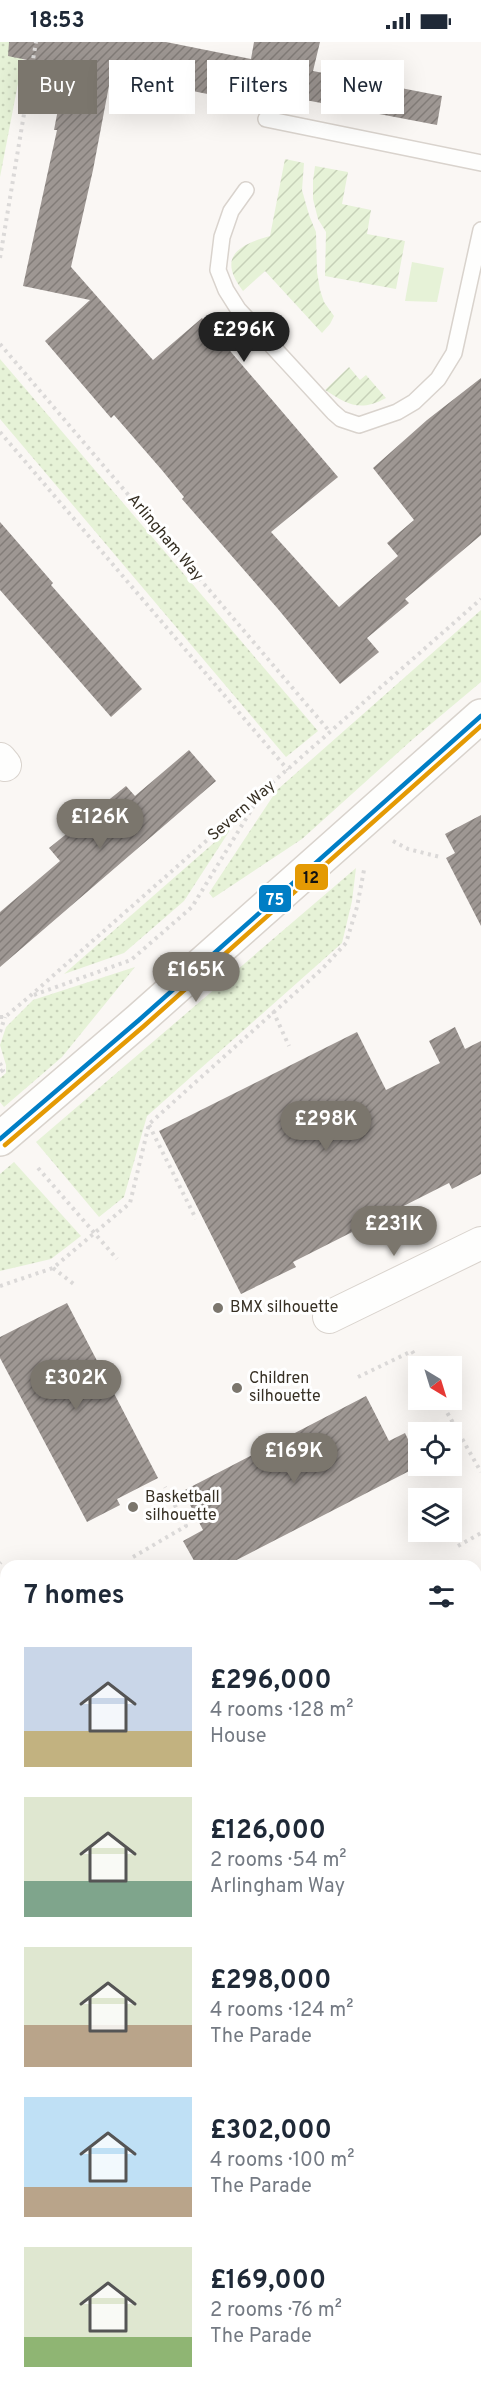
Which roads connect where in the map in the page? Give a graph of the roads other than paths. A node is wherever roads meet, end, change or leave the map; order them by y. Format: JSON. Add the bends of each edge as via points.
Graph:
{"nodes":[{"id":1,"x":266,"y":119,"type":"dead end"},
{"id":2,"x":481,"y":163,"type":"edge"},
{"id":3,"x":246,"y":190,"type":"dead end"},
{"id":4,"x":481,"y":230,"type":"edge"},
{"id":5,"x":481,"y":716,"type":"edge"},
{"id":6,"x":0,"y":1139,"type":"edge"},
{"id":7,"x":481,"y":1243,"type":"edge"},
{"id":8,"x":328,"y":1317,"type":"dead end"}],
"edges":[{"from":1,"to":2,"type":"lane"},
{"from":3,"to":4,"type":"lane","via":[[231,211],[222,237],[218,270],[226,290],[238,309],[333,412],[359,425],[397,412],[438,379],[454,353]]},
{"from":5,"to":6,"type":"street"},
{"from":7,"to":8,"type":"street"}]}
